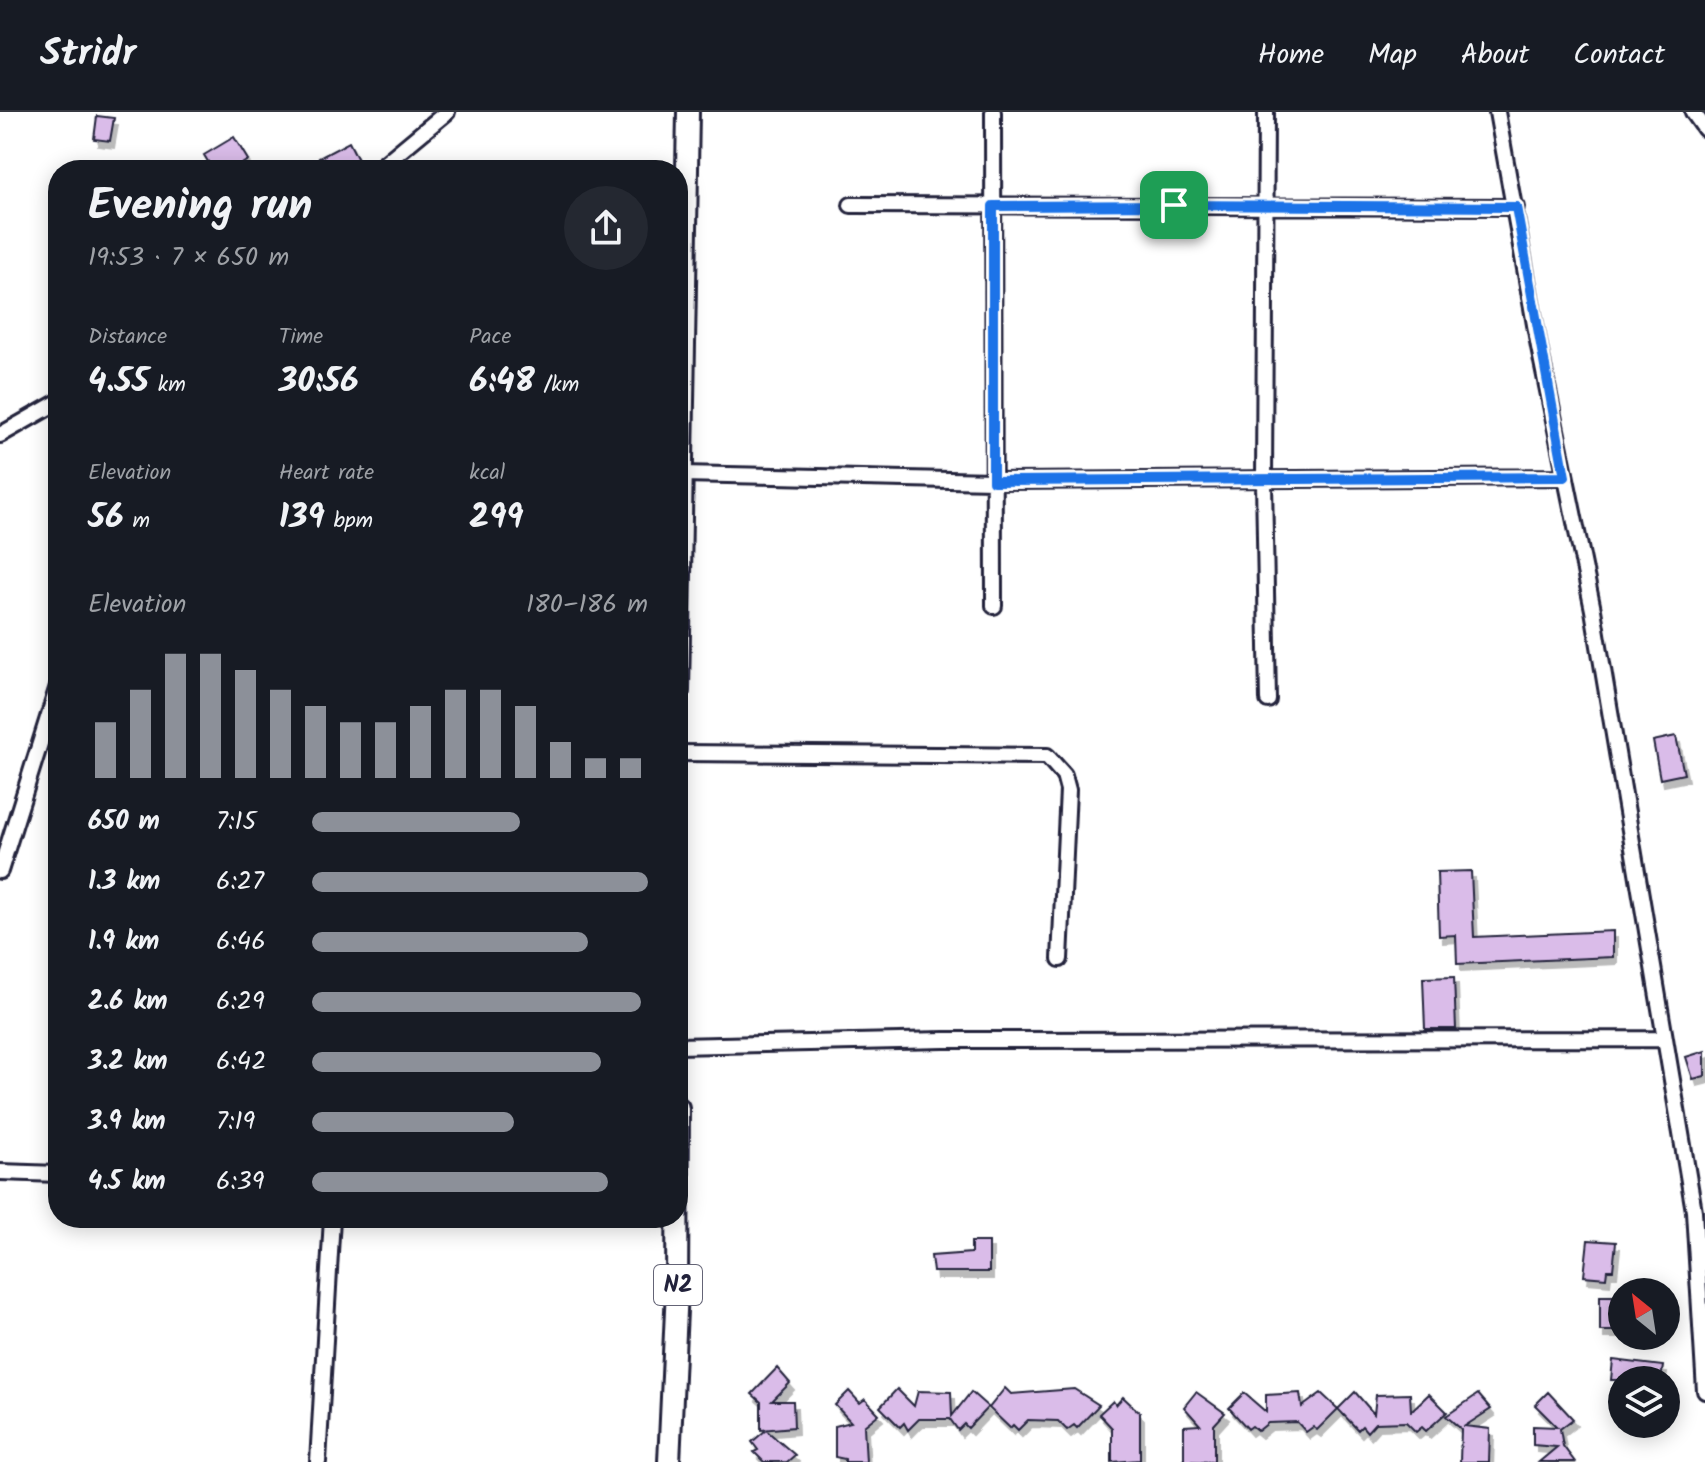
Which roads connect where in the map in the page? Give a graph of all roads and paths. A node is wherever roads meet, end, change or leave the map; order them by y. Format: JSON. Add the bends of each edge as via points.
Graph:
{"nodes":[{"id":1,"x":447,"y":112,"type":"edge"},
{"id":2,"x":688,"y":112,"type":"edge"},
{"id":3,"x":993,"y":112,"type":"edge"},
{"id":4,"x":1266,"y":112,"type":"edge"},
{"id":5,"x":1497,"y":112,"type":"edge"},
{"id":6,"x":1693,"y":112,"type":"edge"},
{"id":7,"x":1705,"y":129,"type":"edge"},
{"id":8,"x":389,"y":160,"type":"edge"},
{"id":9,"x":687,"y":160,"type":"edge"},
{"id":10,"x":851,"y":205,"type":"dead end"},
{"id":11,"x":1265,"y":205,"type":"junction"},
{"id":12,"x":993,"y":206,"type":"junction"},
{"id":13,"x":1516,"y":207,"type":"junction"},
{"id":14,"x":48,"y":408,"type":"edge"},
{"id":15,"x":0,"y":435,"type":"edge"},
{"id":16,"x":688,"y":474,"type":"edge"},
{"id":17,"x":1565,"y":477,"type":"junction"},
{"id":18,"x":993,"y":481,"type":"junction"},
{"id":19,"x":1264,"y":482,"type":"junction"},
{"id":20,"x":994,"y":606,"type":"dead end"},
{"id":21,"x":1268,"y":700,"type":"dead end"},
{"id":22,"x":48,"y":718,"type":"edge"},
{"id":23,"x":688,"y":753,"type":"edge"},
{"id":24,"x":0,"y":871,"type":"edge"},
{"id":25,"x":1060,"y":959,"type":"dead end"},
{"id":26,"x":1663,"y":1039,"type":"junction"},
{"id":27,"x":688,"y":1046,"type":"edge"},
{"id":28,"x":0,"y":1172,"type":"edge"},
{"id":29,"x":48,"y":1174,"type":"edge"},
{"id":30,"x":331,"y":1228,"type":"edge"},
{"id":31,"x":677,"y":1228,"type":"edge"},
{"id":32,"x":1705,"y":1391,"type":"edge"},
{"id":33,"x":318,"y":1462,"type":"edge"},
{"id":34,"x":669,"y":1462,"type":"edge"}],
"edges":[{"from":1,"to":8,"type":"street"},
{"from":2,"to":9,"type":"main road"},
{"from":3,"to":12,"type":"street"},
{"from":4,"to":11,"type":"street"},
{"from":5,"to":13,"type":"street"},
{"from":6,"to":7,"type":"street"},
{"from":10,"to":12,"type":"street"},
{"from":11,"to":12,"type":"street"},
{"from":11,"to":13,"type":"street"},
{"from":11,"to":19,"type":"street"},
{"from":12,"to":18,"type":"street"},
{"from":13,"to":17,"type":"street"},
{"from":14,"to":15,"type":"street"},
{"from":16,"to":18,"type":"street"},
{"from":17,"to":19,"type":"street"},
{"from":17,"to":26,"type":"street","via":[[1620,764]]},
{"from":18,"to":19,"type":"street"},
{"from":18,"to":20,"type":"street"},
{"from":19,"to":21,"type":"street"},
{"from":22,"to":24,"type":"street"},
{"from":23,"to":25,"type":"street","via":[[1047,756],[1064,775],[1068,790]]},
{"from":26,"to":27,"type":"street"},
{"from":26,"to":32,"type":"street","via":[[1694,1211]]},
{"from":28,"to":29,"type":"street"},
{"from":30,"to":33,"type":"street"},
{"from":31,"to":34,"type":"main road","number":"N2"}]}
